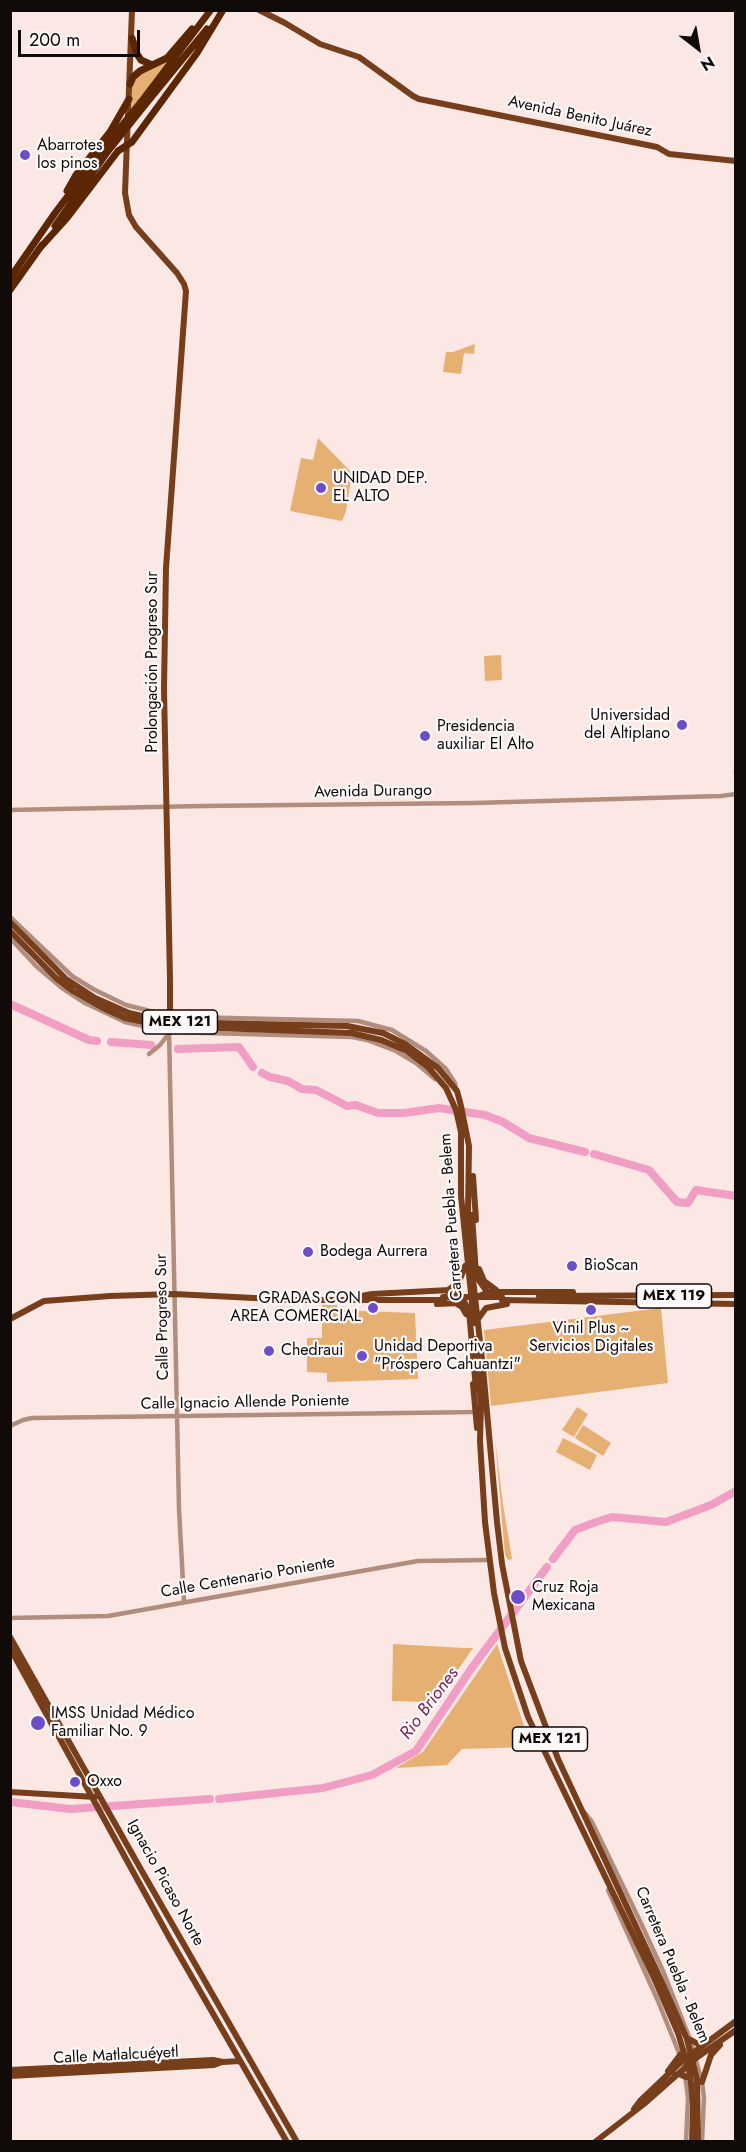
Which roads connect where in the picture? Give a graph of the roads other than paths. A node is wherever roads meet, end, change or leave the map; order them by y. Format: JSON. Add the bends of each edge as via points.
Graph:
{"nodes":[{"id":1,"x":132,"y":10,"type":"edge"},
{"id":2,"x":222,"y":10,"type":"edge"},
{"id":3,"x":259,"y":10,"type":"edge"},
{"id":4,"x":211,"y":11,"type":"edge"},
{"id":5,"x":132,"y":38,"type":"junction"},
{"id":6,"x":150,"y":64,"type":"junction"},
{"id":7,"x":130,"y":84,"type":"junction"},
{"id":8,"x":129,"y":99,"type":"junction"},
{"id":9,"x":142,"y":104,"type":"junction"},
{"id":10,"x":127,"y":146,"type":"junction"},
{"id":11,"x":108,"y":147,"type":"junction"},
{"id":12,"x":735,"y":161,"type":"edge"},
{"id":13,"x":55,"y":213,"type":"junction"},
{"id":14,"x":39,"y":249,"type":"junction"},
{"id":15,"x":10,"y":278,"type":"edge"},
{"id":16,"x":10,"y":290,"type":"edge"},
{"id":17,"x":735,"y":794,"type":"edge"},
{"id":18,"x":168,"y":808,"type":"junction"},
{"id":19,"x":10,"y":810,"type":"edge"},
{"id":20,"x":10,"y":917,"type":"edge"},
{"id":21,"x":14,"y":923,"type":"edge"},
{"id":22,"x":10,"y":931,"type":"edge"},
{"id":23,"x":10,"y":938,"type":"edge"},
{"id":24,"x":93,"y":989,"type":"junction"},
{"id":25,"x":119,"y":1002,"type":"junction"},
{"id":26,"x":87,"y":1004,"type":"junction"},
{"id":27,"x":107,"y":1014,"type":"junction"},
{"id":28,"x":158,"y":1014,"type":"junction"},
{"id":29,"x":171,"y":1015,"type":"junction"},
{"id":30,"x":187,"y":1017,"type":"junction"},
{"id":31,"x":208,"y":1017,"type":"junction"},
{"id":32,"x":164,"y":1022,"type":"junction"},
{"id":33,"x":177,"y":1025,"type":"junction"},
{"id":34,"x":156,"y":1030,"type":"junction"},
{"id":35,"x":170,"y":1032,"type":"junction"},
{"id":36,"x":183,"y":1032,"type":"junction"},
{"id":37,"x":207,"y":1032,"type":"junction"},
{"id":38,"x":382,"y":1037,"type":"junction"},
{"id":39,"x":149,"y":1054,"type":"dead end"},
{"id":40,"x":457,"y":1091,"type":"junction"},
{"id":41,"x":453,"y":1097,"type":"junction"},
{"id":42,"x":462,"y":1122,"type":"junction"},
{"id":43,"x":469,"y":1155,"type":"junction"},
{"id":44,"x":462,"y":1160,"type":"junction"},
{"id":45,"x":469,"y":1195,"type":"junction"},
{"id":46,"x":466,"y":1259,"type":"junction"},
{"id":47,"x":487,"y":1292,"type":"junction"},
{"id":48,"x":174,"y":1294,"type":"junction"},
{"id":49,"x":735,"y":1295,"type":"edge"},
{"id":50,"x":447,"y":1296,"type":"junction"},
{"id":51,"x":284,"y":1298,"type":"junction"},
{"id":52,"x":502,"y":1298,"type":"junction"},
{"id":53,"x":612,"y":1299,"type":"junction"},
{"id":54,"x":470,"y":1300,"type":"junction"},
{"id":55,"x":457,"y":1304,"type":"junction"},
{"id":56,"x":735,"y":1304,"type":"edge"},
{"id":57,"x":10,"y":1319,"type":"edge"},
{"id":58,"x":478,"y":1320,"type":"junction"},
{"id":59,"x":478,"y":1412,"type":"junction"},
{"id":60,"x":178,"y":1417,"type":"junction"},
{"id":61,"x":10,"y":1426,"type":"edge"},
{"id":62,"x":491,"y":1459,"type":"junction"},
{"id":63,"x":483,"y":1497,"type":"junction"},
{"id":64,"x":495,"y":1497,"type":"junction"},
{"id":65,"x":485,"y":1522,"type":"junction"},
{"id":66,"x":497,"y":1522,"type":"junction"},
{"id":67,"x":489,"y":1560,"type":"junction"},
{"id":68,"x":184,"y":1601,"type":"junction"},
{"id":69,"x":10,"y":1618,"type":"edge"},
{"id":70,"x":10,"y":1637,"type":"edge"},
{"id":71,"x":10,"y":1647,"type":"edge"},
{"id":72,"x":10,"y":1792,"type":"edge"},
{"id":73,"x":93,"y":1797,"type":"junction"},
{"id":74,"x":101,"y":1797,"type":"junction"},
{"id":75,"x":582,"y":1809,"type":"junction"},
{"id":76,"x":576,"y":1816,"type":"junction"},
{"id":77,"x":596,"y":1847,"type":"junction"},
{"id":78,"x":735,"y":2021,"type":"edge"},
{"id":79,"x":735,"y":2032,"type":"edge"},
{"id":80,"x":691,"y":2040,"type":"junction"},
{"id":81,"x":708,"y":2042,"type":"junction"},
{"id":82,"x":695,"y":2055,"type":"junction"},
{"id":83,"x":251,"y":2060,"type":"junction"},
{"id":84,"x":240,"y":2061,"type":"junction"},
{"id":85,"x":682,"y":2061,"type":"junction"},
{"id":86,"x":223,"y":2062,"type":"junction"},
{"id":87,"x":10,"y":2070,"type":"edge"},
{"id":88,"x":675,"y":2075,"type":"junction"},
{"id":89,"x":10,"y":2076,"type":"edge"},
{"id":90,"x":686,"y":2077,"type":"junction"},
{"id":91,"x":702,"y":2082,"type":"junction"},
{"id":92,"x":628,"y":2117,"type":"junction"},
{"id":93,"x":287,"y":2142,"type":"edge"},
{"id":94,"x":297,"y":2142,"type":"edge"},
{"id":95,"x":595,"y":2142,"type":"edge"},
{"id":96,"x":686,"y":2142,"type":"edge"},
{"id":97,"x":692,"y":2142,"type":"edge"},
{"id":98,"x":700,"y":2142,"type":"edge"}],
"edges":[{"from":1,"to":5,"type":"main road"},
{"from":2,"to":9,"type":"highway"},
{"from":2,"to":10,"type":"highway","via":[[197,53]]},
{"from":3,"to":12,"type":"main road","name":"Avenida Benito Juárez","via":[[320,44],[359,57],[419,99],[657,147],[669,154]]},
{"from":4,"to":6,"type":"highway","via":[[167,58]]},
{"from":4,"to":9,"type":"highway"},
{"from":5,"to":6,"type":"highway","via":[[136,54]]},
{"from":5,"to":7,"type":"main road"},
{"from":6,"to":7,"type":"highway"},
{"from":7,"to":8,"type":"main road"},
{"from":8,"to":10,"type":"main road"},
{"from":8,"to":13,"type":"highway","via":[[110,132],[76,175]]},
{"from":9,"to":11,"type":"highway","bridge":true},
{"from":10,"to":14,"type":"highway","via":[[118,151]]},
{"from":10,"to":18,"type":"main road","name":"Prolongación Progreso Sur","via":[[125,194],[129,215],[177,273],[186,291],[166,568],[164,689]]},
{"from":11,"to":13,"type":"highway"},
{"from":11,"to":14,"type":"highway"},
{"from":13,"to":15,"type":"highway"},
{"from":14,"to":16,"type":"highway"},
{"from":17,"to":18,"type":"street","name":"Avenida Durango"},
{"from":18,"to":19,"type":"street","name":"Avenida Durango"},
{"from":18,"to":29,"type":"main road","name":"Prolongación Progreso Sur"},
{"from":20,"to":21,"type":"street"},
{"from":21,"to":24,"type":"street","name":"Carretera Puebla - Belem","via":[[72,976]]},
{"from":21,"to":38,"type":"main road","name":"Carretera Puebla - Belem","number":"MEX 121","bridge":true,"via":[[66,979],[129,1013],[168,1022],[347,1026]]},
{"from":22,"to":38,"type":"main road","name":"Carretera Puebla - Belem","number":"MEX 121","bridge":true,"via":[[73,991],[125,1017],[165,1026]]},
{"from":23,"to":26,"type":"street","via":[[52,980]]},
{"from":24,"to":25,"type":"street","name":"Carretera Puebla - Belem"},
{"from":24,"to":26,"type":"street","via":[[94,1000]]},
{"from":25,"to":27,"type":"street"},
{"from":25,"to":28,"type":"street","name":"Carretera Puebla - Belem"},
{"from":26,"to":27,"type":"street"},
{"from":27,"to":34,"type":"street"},
{"from":28,"to":29,"type":"street","name":"Carretera Puebla - Belem"},
{"from":28,"to":32,"type":"street"},
{"from":29,"to":30,"type":"street","name":"Carretera Puebla - Belem"},
{"from":29,"to":32,"type":"street"},
{"from":29,"to":33,"type":"street"},
{"from":29,"to":35,"type":"main road","name":"Prolongación Progreso Sur"},
{"from":30,"to":31,"type":"street","name":"Carretera Puebla - Belem"},
{"from":30,"to":33,"type":"street"},
{"from":31,"to":37,"type":"street"},
{"from":31,"to":40,"type":"street","name":"Carretera Puebla - Belem","via":[[358,1021],[392,1030],[442,1065]]},
{"from":32,"to":34,"type":"street"},
{"from":32,"to":35,"type":"street"},
{"from":33,"to":35,"type":"street"},
{"from":33,"to":36,"type":"street"},
{"from":34,"to":35,"type":"street"},
{"from":35,"to":36,"type":"street"},
{"from":35,"to":39,"type":"street"},
{"from":35,"to":48,"type":"street","name":"Calle Progreso Sur"},
{"from":36,"to":37,"type":"street"},
{"from":37,"to":41,"type":"street","via":[[352,1037],[385,1046],[410,1059]]},
{"from":38,"to":40,"type":"main road","name":"Carretera Puebla - Belem","number":"MEX 121","via":[[405,1044],[421,1055]]},
{"from":38,"to":41,"type":"main road","name":"Carretera Puebla - Belem","number":"MEX 121","via":[[417,1057]]},
{"from":40,"to":41,"type":"main road","name":"Carretera Puebla - Belem","number":"MEX 121"},
{"from":41,"to":42,"type":"main road","name":"Carretera Puebla - Belem","number":"MEX 121"},
{"from":42,"to":43,"type":"main road","name":"Carretera Puebla - Belem","number":"MEX 121"},
{"from":42,"to":44,"type":"main road","name":"Carretera Puebla - Belem","number":"MEX 121"},
{"from":43,"to":45,"type":"main road","name":"Carretera Puebla - Belem","number":"MEX 121"},
{"from":43,"to":52,"type":"main road","via":[[480,1270],[486,1283]]},
{"from":44,"to":45,"type":"main road"},
{"from":44,"to":46,"type":"main road","name":"Carretera Puebla - Belem","number":"MEX 121"},
{"from":45,"to":47,"type":"main road","via":[[476,1274]]},
{"from":45,"to":54,"type":"main road","name":"Carretera Puebla - Belem","number":"MEX 121"},
{"from":46,"to":50,"type":"main road","via":[[461,1280]]},
{"from":46,"to":54,"type":"main road","name":"Carretera Puebla - Belem","number":"MEX 121"},
{"from":47,"to":52,"type":"main road"},
{"from":47,"to":52,"type":"main road"},
{"from":47,"to":54,"type":"main road"},
{"from":48,"to":51,"type":"main road"},
{"from":48,"to":57,"type":"main road","via":[[44,1301]]},
{"from":48,"to":60,"type":"street","name":"Calle Progreso Sur"},
{"from":49,"to":53,"type":"main road","number":"MEX 119"},
{"from":50,"to":51,"type":"main road"},
{"from":50,"to":51,"type":"main road","via":[[374,1301]]},
{"from":50,"to":52,"type":"main road","bridge":true},
{"from":50,"to":54,"type":"main road","via":[[459,1293]]},
{"from":50,"to":55,"type":"main road"},
{"from":52,"to":53,"type":"main road"},
{"from":52,"to":58,"type":"main road","via":[[486,1308]]},
{"from":53,"to":56,"type":"main road","number":"MEX 119"},
{"from":54,"to":55,"type":"main road"},
{"from":54,"to":55,"type":"main road","via":[[462,1307]]},
{"from":54,"to":58,"type":"main road","name":"Carretera Puebla - Belem","number":"MEX 121"},
{"from":54,"to":59,"type":"main road"},
{"from":58,"to":62,"type":"main road","name":"Carretera Puebla - Belem","number":"MEX 121"},
{"from":59,"to":60,"type":"street","name":"Calle Ignacio Allende Poniente"},
{"from":59,"to":62,"type":"main road"},
{"from":59,"to":63,"type":"main road","name":"Carretera Puebla - Belem","number":"MEX 121"},
{"from":60,"to":61,"type":"street","name":"Calle Ignacio Allende Poniente","via":[[32,1418]]},
{"from":60,"to":68,"type":"street","name":"Calle Progreso Sur"},
{"from":62,"to":64,"type":"main road","name":"Carretera Puebla - Belem","number":"MEX 121"},
{"from":63,"to":64,"type":"main road","via":[[489,1501]]},
{"from":63,"to":65,"type":"main road","name":"Carretera Puebla - Belem","number":"MEX 121"},
{"from":64,"to":66,"type":"main road","name":"Carretera Puebla - Belem","number":"MEX 121"},
{"from":65,"to":66,"type":"main road","via":[[491,1516]]},
{"from":65,"to":67,"type":"main road","name":"Carretera Puebla - Belem","number":"MEX 121"},
{"from":66,"to":75,"type":"main road","name":"Carretera Puebla - Belem","number":"MEX 121","via":[[521,1661],[558,1759]]},
{"from":67,"to":68,"type":"street","name":"Calle Centenario Poniente","via":[[418,1561]]},
{"from":67,"to":76,"type":"main road","name":"Carretera Puebla - Belem","number":"MEX 121","via":[[517,1686]]},
{"from":68,"to":69,"type":"street","name":"Calle Centenario Poniente","via":[[108,1616]]},
{"from":70,"to":74,"type":"main road","name":"Ignacio Picaso Norte"},
{"from":71,"to":73,"type":"main road","name":"Ignacio Picaso Norte"},
{"from":72,"to":73,"type":"main road"},
{"from":73,"to":74,"type":"main road"},
{"from":73,"to":84,"type":"main road","name":"Ignacio Picaso Norte"},
{"from":74,"to":83,"type":"main road","name":"Ignacio Picaso Norte"},
{"from":75,"to":77,"type":"main road","name":"Carretera Puebla - Belem","number":"MEX 121"},
{"from":75,"to":80,"type":"street","name":"Carretera Puebla - Belem","via":[[628,1896]]},
{"from":76,"to":77,"type":"main road","name":"Carretera Puebla - Belem","number":"MEX 121"},
{"from":76,"to":85,"type":"street","name":"Carretera Puebla - Belem"},
{"from":77,"to":97,"type":"main road","name":"Carretera Puebla - Belem","number":"MEX 121","bridge":true,"via":[[686,2054],[693,2096]]},
{"from":77,"to":98,"type":"main road","name":"Carretera Puebla - Belem","number":"MEX 121","bridge":true,"via":[[687,2039],[697,2080]]},
{"from":78,"to":81,"type":"main road"},
{"from":79,"to":82,"type":"main road"},
{"from":79,"to":91,"type":"main road","via":[[711,2055]]},
{"from":80,"to":81,"type":"main road","via":[[698,2044]]},
{"from":80,"to":82,"type":"street","name":"Carretera Puebla - Belem"},
{"from":81,"to":82,"type":"main road"},
{"from":82,"to":85,"type":"main road"},
{"from":82,"to":91,"type":"street","name":"Carretera Puebla - Belem"},
{"from":83,"to":84,"type":"main road","name":"Calle Matlalcuéyetl"},
{"from":83,"to":94,"type":"main road","name":"Ignacio Picaso Norte"},
{"from":84,"to":86,"type":"main road","name":"Calle Matlalcuéyetl"},
{"from":84,"to":93,"type":"main road","name":"Ignacio Picaso Norte"},
{"from":85,"to":88,"type":"main road"},
{"from":85,"to":90,"type":"street","name":"Carretera Puebla - Belem"},
{"from":85,"to":92,"type":"main road"},
{"from":86,"to":87,"type":"main road","name":"Calle Matlalcuéyetl"},
{"from":86,"to":89,"type":"main road","name":"Calle Matlalcuéyetl"},
{"from":88,"to":90,"type":"main road"},
{"from":88,"to":92,"type":"main road"},
{"from":90,"to":96,"type":"street","name":"Carretera Puebla - Belem"},
{"from":91,"to":98,"type":"street","name":"Carretera Puebla - Belem"},
{"from":92,"to":95,"type":"main road"}]}
